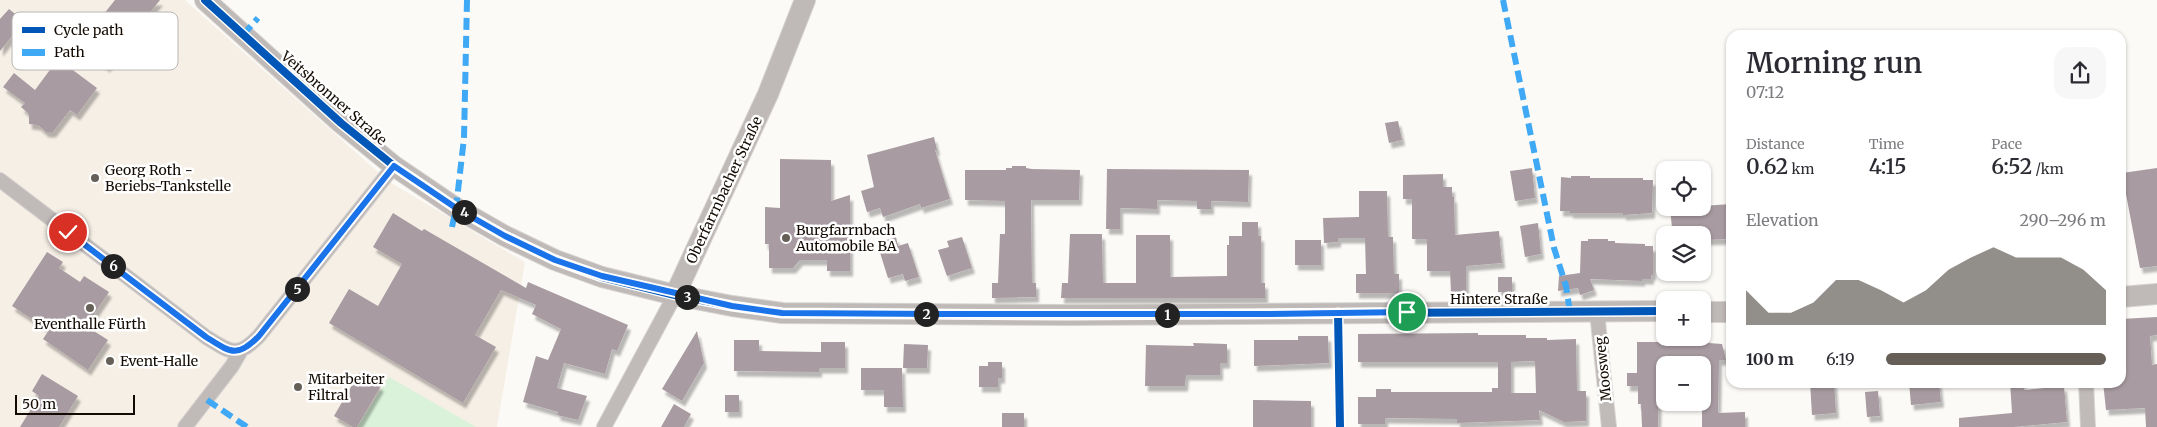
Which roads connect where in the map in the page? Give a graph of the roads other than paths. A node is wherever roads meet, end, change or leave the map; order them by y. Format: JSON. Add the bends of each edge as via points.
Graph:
{"nodes":[{"id":1,"x":205,"y":0,"type":"edge"},
{"id":2,"x":805,"y":0,"type":"edge"},
{"id":3,"x":394,"y":166,"type":"junction"},
{"id":4,"x":0,"y":180,"type":"edge"},
{"id":5,"x":2157,"y":294,"type":"edge"},
{"id":6,"x":675,"y":295,"type":"junction"},
{"id":7,"x":2126,"y":297,"type":"edge"},
{"id":8,"x":1656,"y":311,"type":"edge"},
{"id":9,"x":1597,"y":312,"type":"junction"},
{"id":10,"x":1711,"y":312,"type":"edge"},
{"id":11,"x":1726,"y":312,"type":"edge"},
{"id":12,"x":240,"y":352,"type":"junction"},
{"id":13,"x":2086,"y":388,"type":"edge"},
{"id":14,"x":185,"y":427,"type":"edge"},
{"id":15,"x":604,"y":427,"type":"edge"},
{"id":16,"x":1609,"y":427,"type":"edge"},
{"id":17,"x":2088,"y":427,"type":"edge"}],
"edges":[{"from":1,"to":3,"type":"street","name":"Veitsbronner Straße"},
{"from":2,"to":6,"type":"street","name":"Oberfarrnbacher Straße","via":[[761,110]]},
{"from":3,"to":6,"type":"street","name":"Veitsbronner Straße","via":[[456,208],[555,260]]},
{"from":3,"to":12,"type":"street","via":[[259,336]]},
{"from":4,"to":12,"type":"street","via":[[206,337],[229,351]]},
{"from":5,"to":7,"type":"street"},
{"from":6,"to":9,"type":"street","name":"Hintere Straße","via":[[782,313]]},
{"from":6,"to":15,"type":"street","name":"Oberfarrnbacher Straße"},
{"from":8,"to":9,"type":"street","name":"Hintere Straße"},
{"from":9,"to":16,"type":"street","name":"Moosweg"},
{"from":10,"to":11,"type":"street"},
{"from":12,"to":14,"type":"street"},
{"from":13,"to":17,"type":"street"}]}
